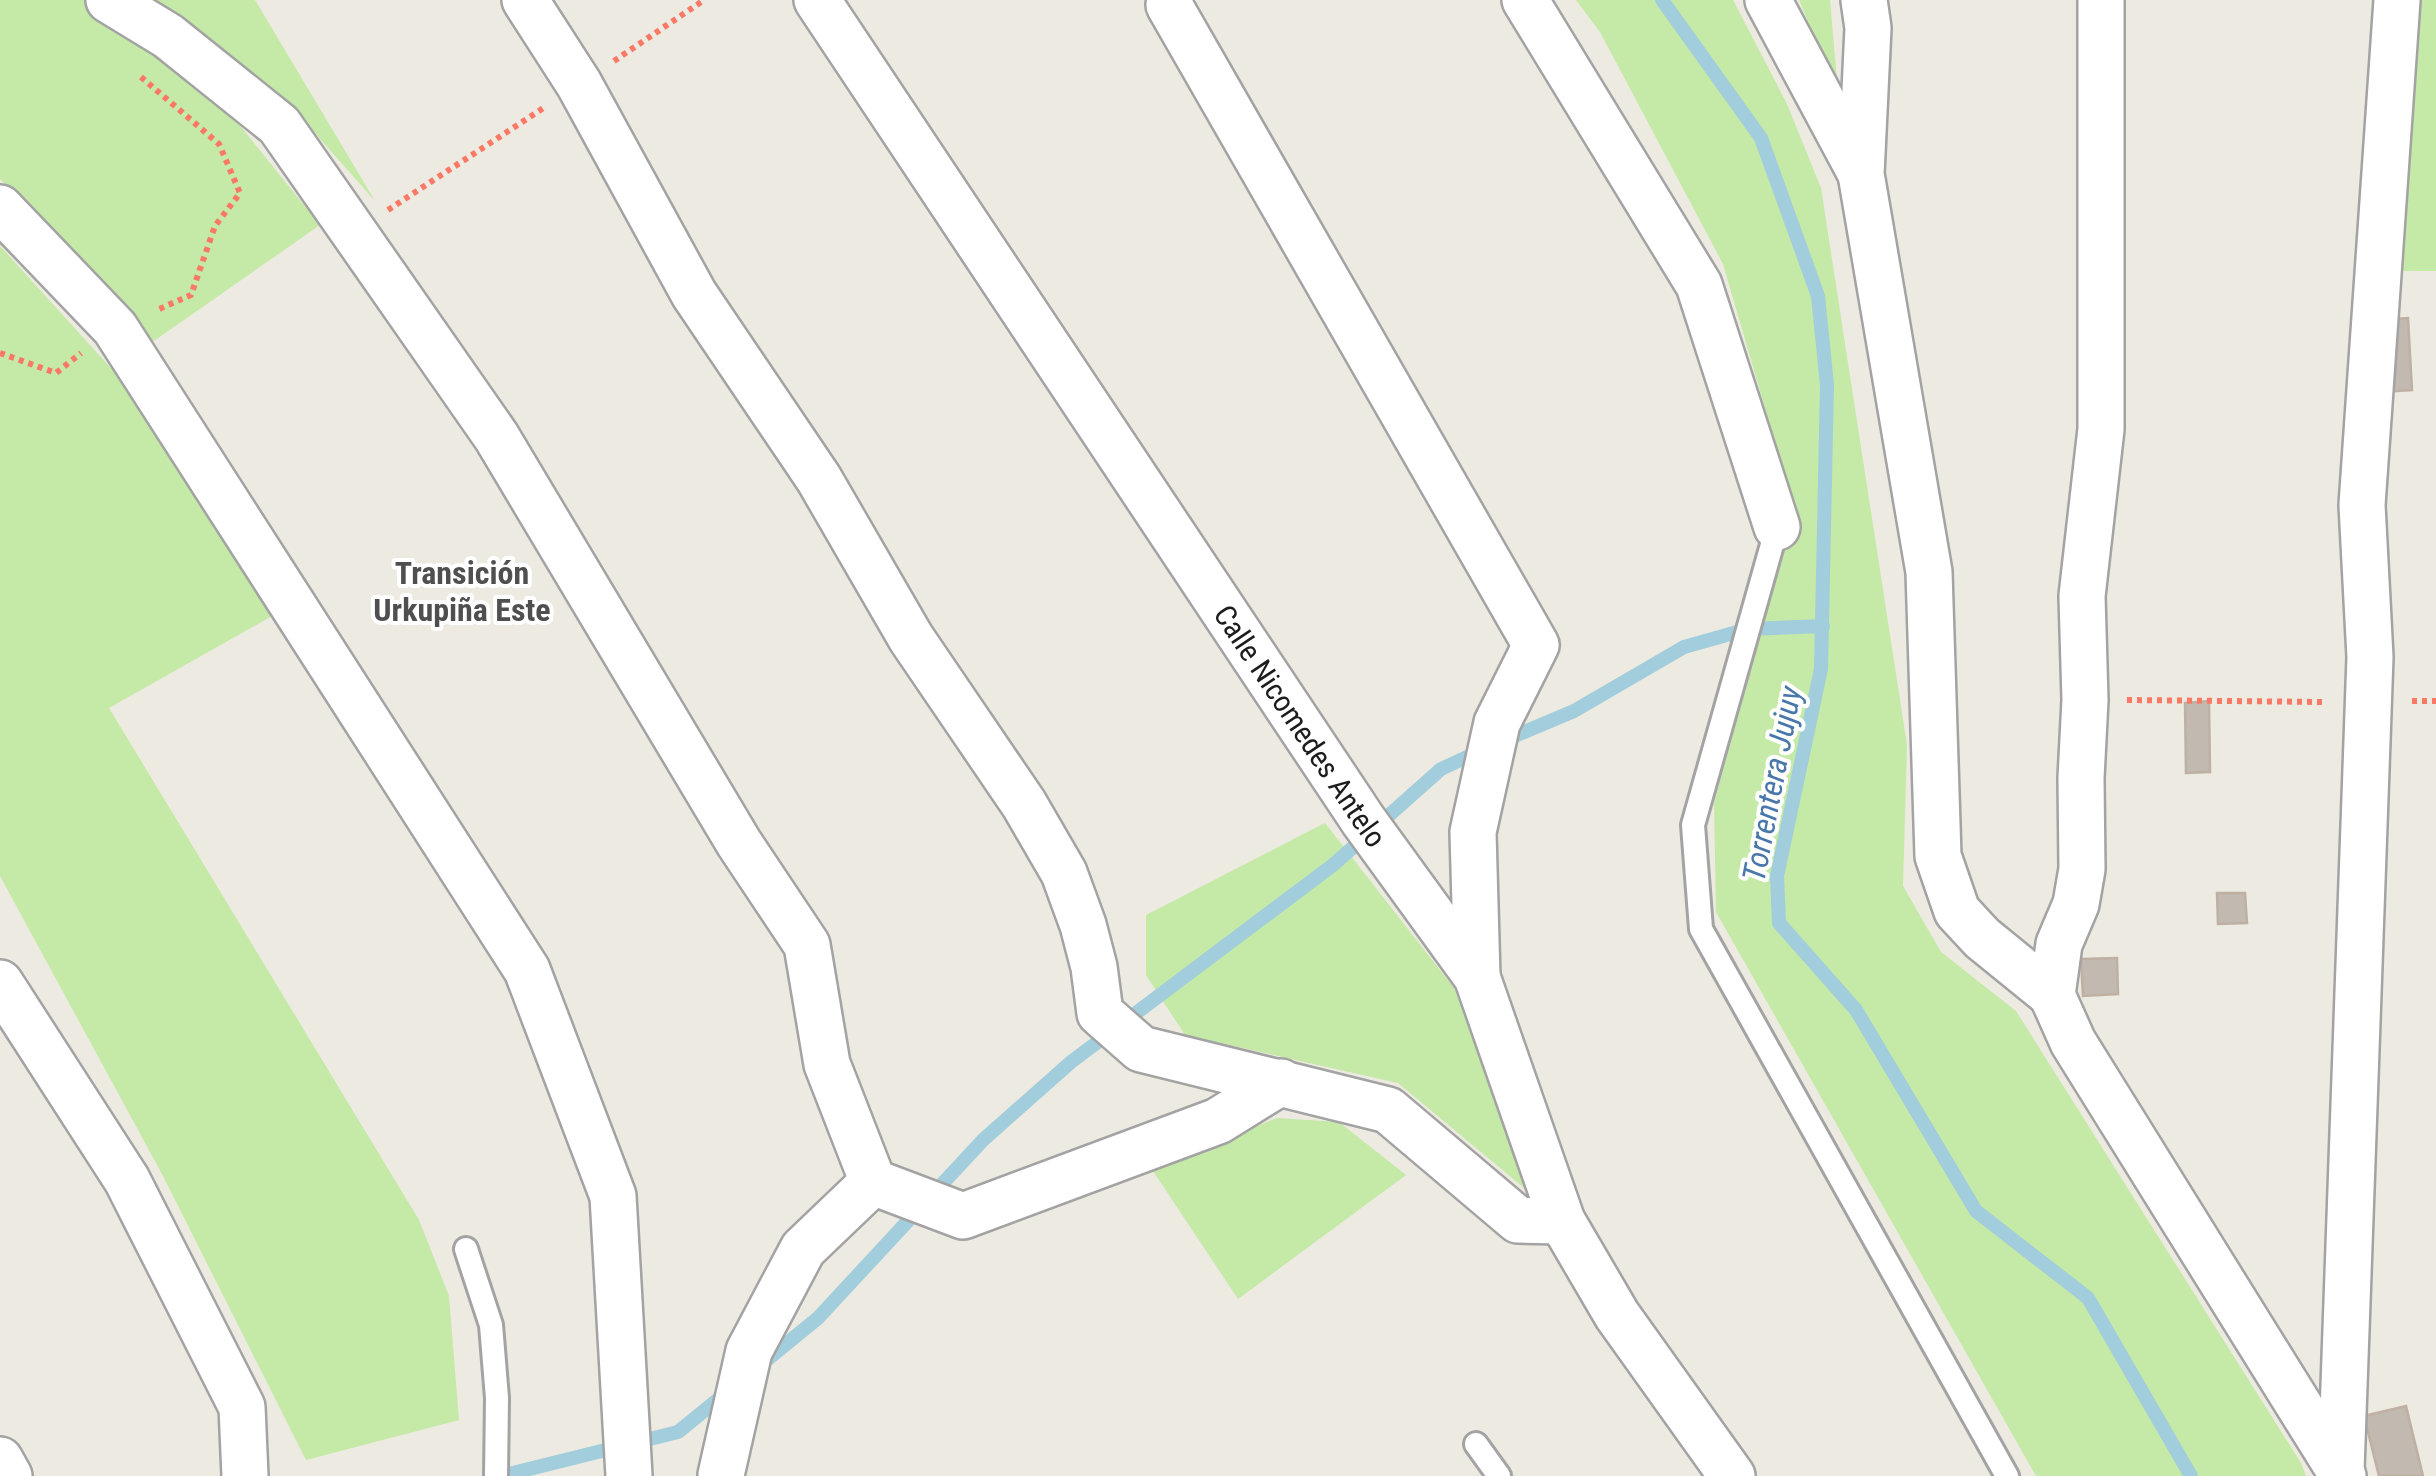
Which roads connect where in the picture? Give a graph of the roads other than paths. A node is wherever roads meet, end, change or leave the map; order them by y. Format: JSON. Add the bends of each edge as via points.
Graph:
{"nodes":[{"id":1,"x":524,"y":0,"type":"edge"},
{"id":2,"x":817,"y":0,"type":"edge"},
{"id":3,"x":1170,"y":0,"type":"edge"},
{"id":4,"x":1525,"y":0,"type":"edge"},
{"id":5,"x":1768,"y":0,"type":"edge"},
{"id":6,"x":1864,"y":0,"type":"edge"},
{"id":7,"x":2101,"y":0,"type":"edge"},
{"id":8,"x":2397,"y":0,"type":"edge"},
{"id":9,"x":121,"y":8,"type":"edge"},
{"id":10,"x":1861,"y":174,"type":"junction"},
{"id":11,"x":0,"y":208,"type":"edge"},
{"id":12,"x":1777,"y":528,"type":"joint"},
{"id":13,"x":1477,"y":977,"type":"junction"},
{"id":14,"x":0,"y":983,"type":"edge"},
{"id":15,"x":2052,"y":995,"type":"junction"},
{"id":16,"x":1281,"y":1082,"type":"junction"},
{"id":17,"x":872,"y":1182,"type":"junction"},
{"id":18,"x":1562,"y":1222,"type":"junction"},
{"id":19,"x":466,"y":1249,"type":"dead end"},
{"id":20,"x":1476,"y":1444,"type":"dead end"},
{"id":21,"x":0,"y":1460,"type":"edge"},
{"id":22,"x":2342,"y":1473,"type":"edge"},
{"id":23,"x":718,"y":1475,"type":"edge"},
{"id":24,"x":9,"y":1476,"type":"edge"},
{"id":25,"x":246,"y":1476,"type":"edge"},
{"id":26,"x":496,"y":1476,"type":"edge"},
{"id":27,"x":630,"y":1476,"type":"edge"},
{"id":28,"x":731,"y":1476,"type":"edge"},
{"id":29,"x":1498,"y":1476,"type":"edge"},
{"id":30,"x":1732,"y":1476,"type":"edge"},
{"id":31,"x":2007,"y":1476,"type":"edge"}],
"edges":[{"from":1,"to":16,"type":"street","via":[[579,84],[694,294],[819,478],[911,638],[1064,872],[1084,925],[1100,1014],[1141,1049]]},
{"from":2,"to":13,"type":"street","name":"Calle Nicomedes Antelo","via":[[1352,804]]},
{"from":3,"to":13,"type":"street","via":[[1536,646],[1497,723],[1473,832]]},
{"from":4,"to":12,"type":"street","via":[[1699,285]]},
{"from":5,"to":10,"type":"street"},
{"from":6,"to":10,"type":"street"},
{"from":7,"to":15,"type":"street","via":[[2101,429],[2082,596],[2082,869],[2059,944]]},
{"from":8,"to":22,"type":"street","via":[[2362,506],[2370,658]]},
{"from":9,"to":17,"type":"street","via":[[168,36],[279,125],[496,436],[807,945],[827,1064]]},
{"from":10,"to":15,"type":"street","via":[[1928,572],[1938,856],[1957,911]]},
{"from":11,"to":27,"type":"street","via":[[115,328],[527,970],[614,1196]]},
{"from":12,"to":31,"type":"lane","via":[[1694,825],[1701,929]]},
{"from":13,"to":18,"type":"street","name":"Calle Nicomedes Antelo"},
{"from":14,"to":25,"type":"street","via":[[127,1180],[242,1406]]},
{"from":15,"to":22,"type":"street","via":[[2073,1042]]},
{"from":16,"to":17,"type":"street","via":[[1218,1121],[963,1216]]},
{"from":16,"to":18,"type":"street","via":[[1388,1110],[1518,1220]]},
{"from":17,"to":23,"type":"street","via":[[803,1249],[748,1350]]},
{"from":18,"to":30,"type":"street","name":"Calle Nicomedes Antelo","via":[[1618,1315]]},
{"from":19,"to":26,"type":"lane","via":[[491,1325]]},
{"from":20,"to":29,"type":"lane"},
{"from":21,"to":24,"type":"street"},
{"from":23,"to":28,"type":"street"}]}
